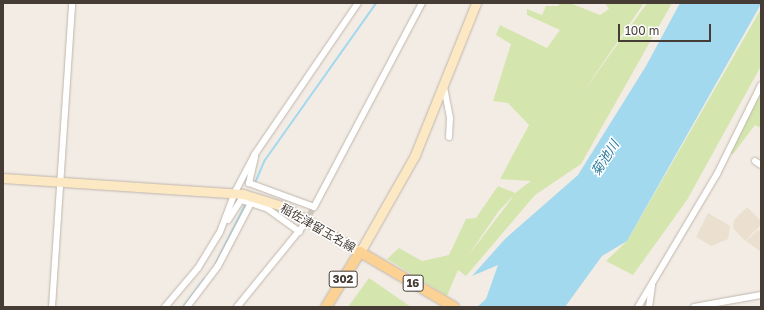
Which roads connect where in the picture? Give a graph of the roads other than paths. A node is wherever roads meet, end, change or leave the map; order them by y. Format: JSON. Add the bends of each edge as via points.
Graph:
{"nodes":[{"id":1,"x":72,"y":3,"type":"edge"},
{"id":2,"x":358,"y":3,"type":"edge"},
{"id":3,"x":422,"y":3,"type":"edge"},
{"id":4,"x":476,"y":3,"type":"edge"},
{"id":5,"x":761,"y":85,"type":"edge"},
{"id":6,"x":444,"y":87,"type":"junction"},
{"id":7,"x":449,"y":137,"type":"dead end"},
{"id":8,"x":255,"y":154,"type":"junction"},
{"id":9,"x":3,"y":178,"type":"edge"},
{"id":10,"x":61,"y":182,"type":"junction"},
{"id":11,"x":235,"y":192,"type":"junction"},
{"id":12,"x":251,"y":203,"type":"junction"},
{"id":13,"x":303,"y":226,"type":"tunnel mouth"},
{"id":14,"x":220,"y":232,"type":"junction"},
{"id":15,"x":300,"y":232,"type":"junction"},
{"id":16,"x":360,"y":252,"type":"junction"},
{"id":17,"x":653,"y":281,"type":"junction"},
{"id":18,"x":761,"y":295,"type":"edge"},
{"id":19,"x":52,"y":307,"type":"edge"},
{"id":20,"x":164,"y":307,"type":"edge"},
{"id":21,"x":187,"y":307,"type":"edge"},
{"id":22,"x":237,"y":307,"type":"edge"},
{"id":23,"x":326,"y":307,"type":"edge"},
{"id":24,"x":454,"y":307,"type":"edge"},
{"id":25,"x":638,"y":307,"type":"edge"},
{"id":26,"x":649,"y":307,"type":"edge"},
{"id":27,"x":694,"y":307,"type":"edge"}],
"edges":[{"from":1,"to":10,"type":"street"},
{"from":2,"to":8,"type":"street"},
{"from":3,"to":8,"type":"street","via":[[314,207],[249,184]]},
{"from":4,"to":6,"type":"main road","name":"稲佐津留玉名線","number":"302"},
{"from":5,"to":17,"type":"street","via":[[717,174]]},
{"from":6,"to":7,"type":"street","via":[[450,118]]},
{"from":6,"to":16,"type":"main road","name":"稲佐津留玉名線","number":"302","via":[[415,155]]},
{"from":8,"to":11,"type":"street"},
{"from":9,"to":10,"type":"main road","name":"稲佐津留玉名線"},
{"from":10,"to":11,"type":"main road","name":"稲佐津留玉名線"},
{"from":10,"to":19,"type":"street"},
{"from":11,"to":14,"type":"street"},
{"from":11,"to":16,"type":"main road","name":"稲佐津留玉名線","via":[[285,207]]},
{"from":12,"to":14,"type":"street","via":[[241,200]]},
{"from":12,"to":15,"type":"street","via":[[268,209]]},
{"from":12,"to":21,"type":"street","via":[[218,266]]},
{"from":13,"to":15,"type":"street"},
{"from":14,"to":20,"type":"street","via":[[198,268]]},
{"from":15,"to":22,"type":"street"},
{"from":16,"to":23,"type":"main road","number":"302"},
{"from":16,"to":24,"type":"main road","number":"16"},
{"from":17,"to":25,"type":"street"},
{"from":17,"to":26,"type":"street"},
{"from":18,"to":27,"type":"street"}]}
